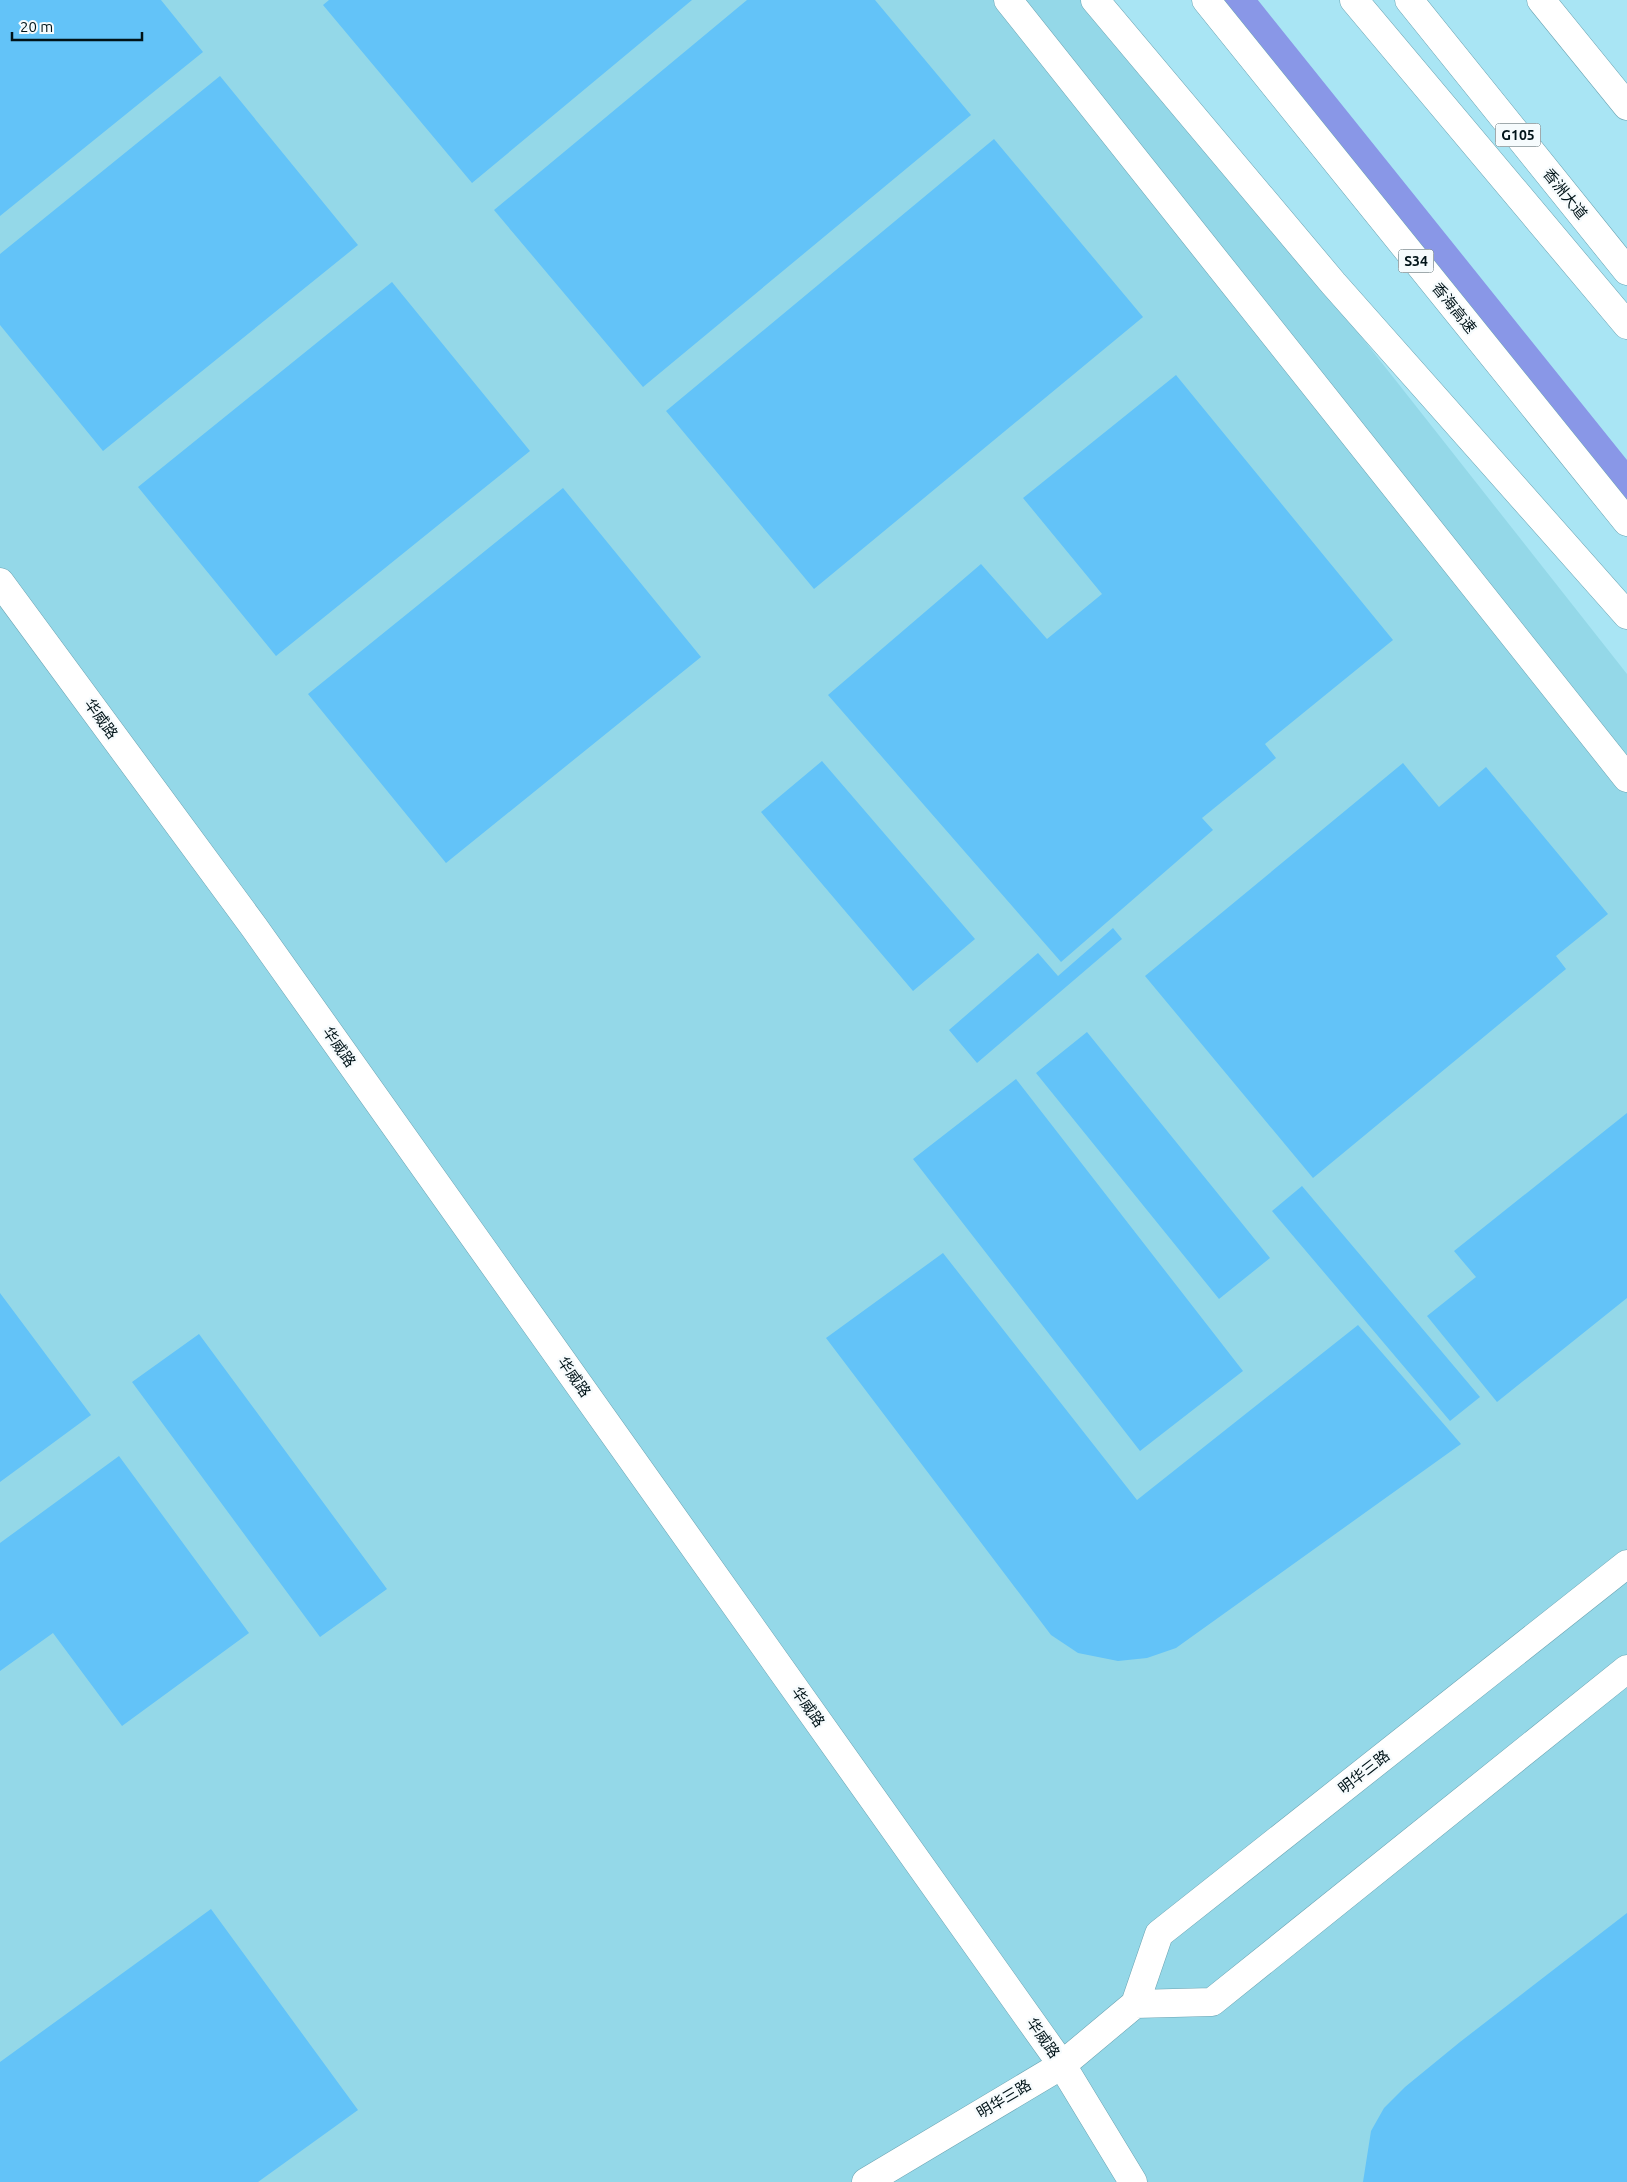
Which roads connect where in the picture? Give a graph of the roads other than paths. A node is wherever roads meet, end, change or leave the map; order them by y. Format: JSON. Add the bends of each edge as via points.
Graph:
{"nodes":[{"id":1,"x":1008,"y":0,"type":"edge"},
{"id":2,"x":1095,"y":0,"type":"edge"},
{"id":3,"x":1206,"y":0,"type":"edge"},
{"id":4,"x":1354,"y":0,"type":"edge"},
{"id":5,"x":1409,"y":0,"type":"edge"},
{"id":6,"x":1541,"y":0,"type":"edge"},
{"id":7,"x":1627,"y":106,"type":"edge"},
{"id":8,"x":1627,"y":271,"type":"edge"},
{"id":9,"x":1627,"y":326,"type":"edge"},
{"id":10,"x":1627,"y":522,"type":"edge"},
{"id":11,"x":0,"y":582,"type":"edge"},
{"id":12,"x":1627,"y":615,"type":"edge"},
{"id":13,"x":1627,"y":778,"type":"edge"},
{"id":14,"x":1627,"y":1564,"type":"edge"},
{"id":15,"x":1627,"y":1669,"type":"edge"},
{"id":16,"x":1134,"y":2004,"type":"junction"},
{"id":17,"x":1062,"y":2065,"type":"junction"},
{"id":18,"x":866,"y":2182,"type":"edge"},
{"id":19,"x":1132,"y":2182,"type":"edge"}],
"edges":[{"from":1,"to":13,"type":"main road"},
{"from":2,"to":12,"type":"main road","via":[[1333,282]]},
{"from":3,"to":10,"type":"main road","name":"香海高速","number":"S34"},
{"from":4,"to":9,"type":"main road"},
{"from":5,"to":8,"type":"main road","name":"香洲大道","number":"G105"},
{"from":6,"to":7,"type":"main road"},
{"from":11,"to":17,"type":"main road","name":"华威路","via":[[254,927]]},
{"from":14,"to":16,"type":"main road","name":"明华三路","via":[[1159,1934]]},
{"from":15,"to":16,"type":"main road","via":[[1212,2002]]},
{"from":16,"to":17,"type":"main road","name":"明华三路"},
{"from":17,"to":18,"type":"main road","name":"明华三路"},
{"from":17,"to":19,"type":"main road","name":"华威路"}]}
